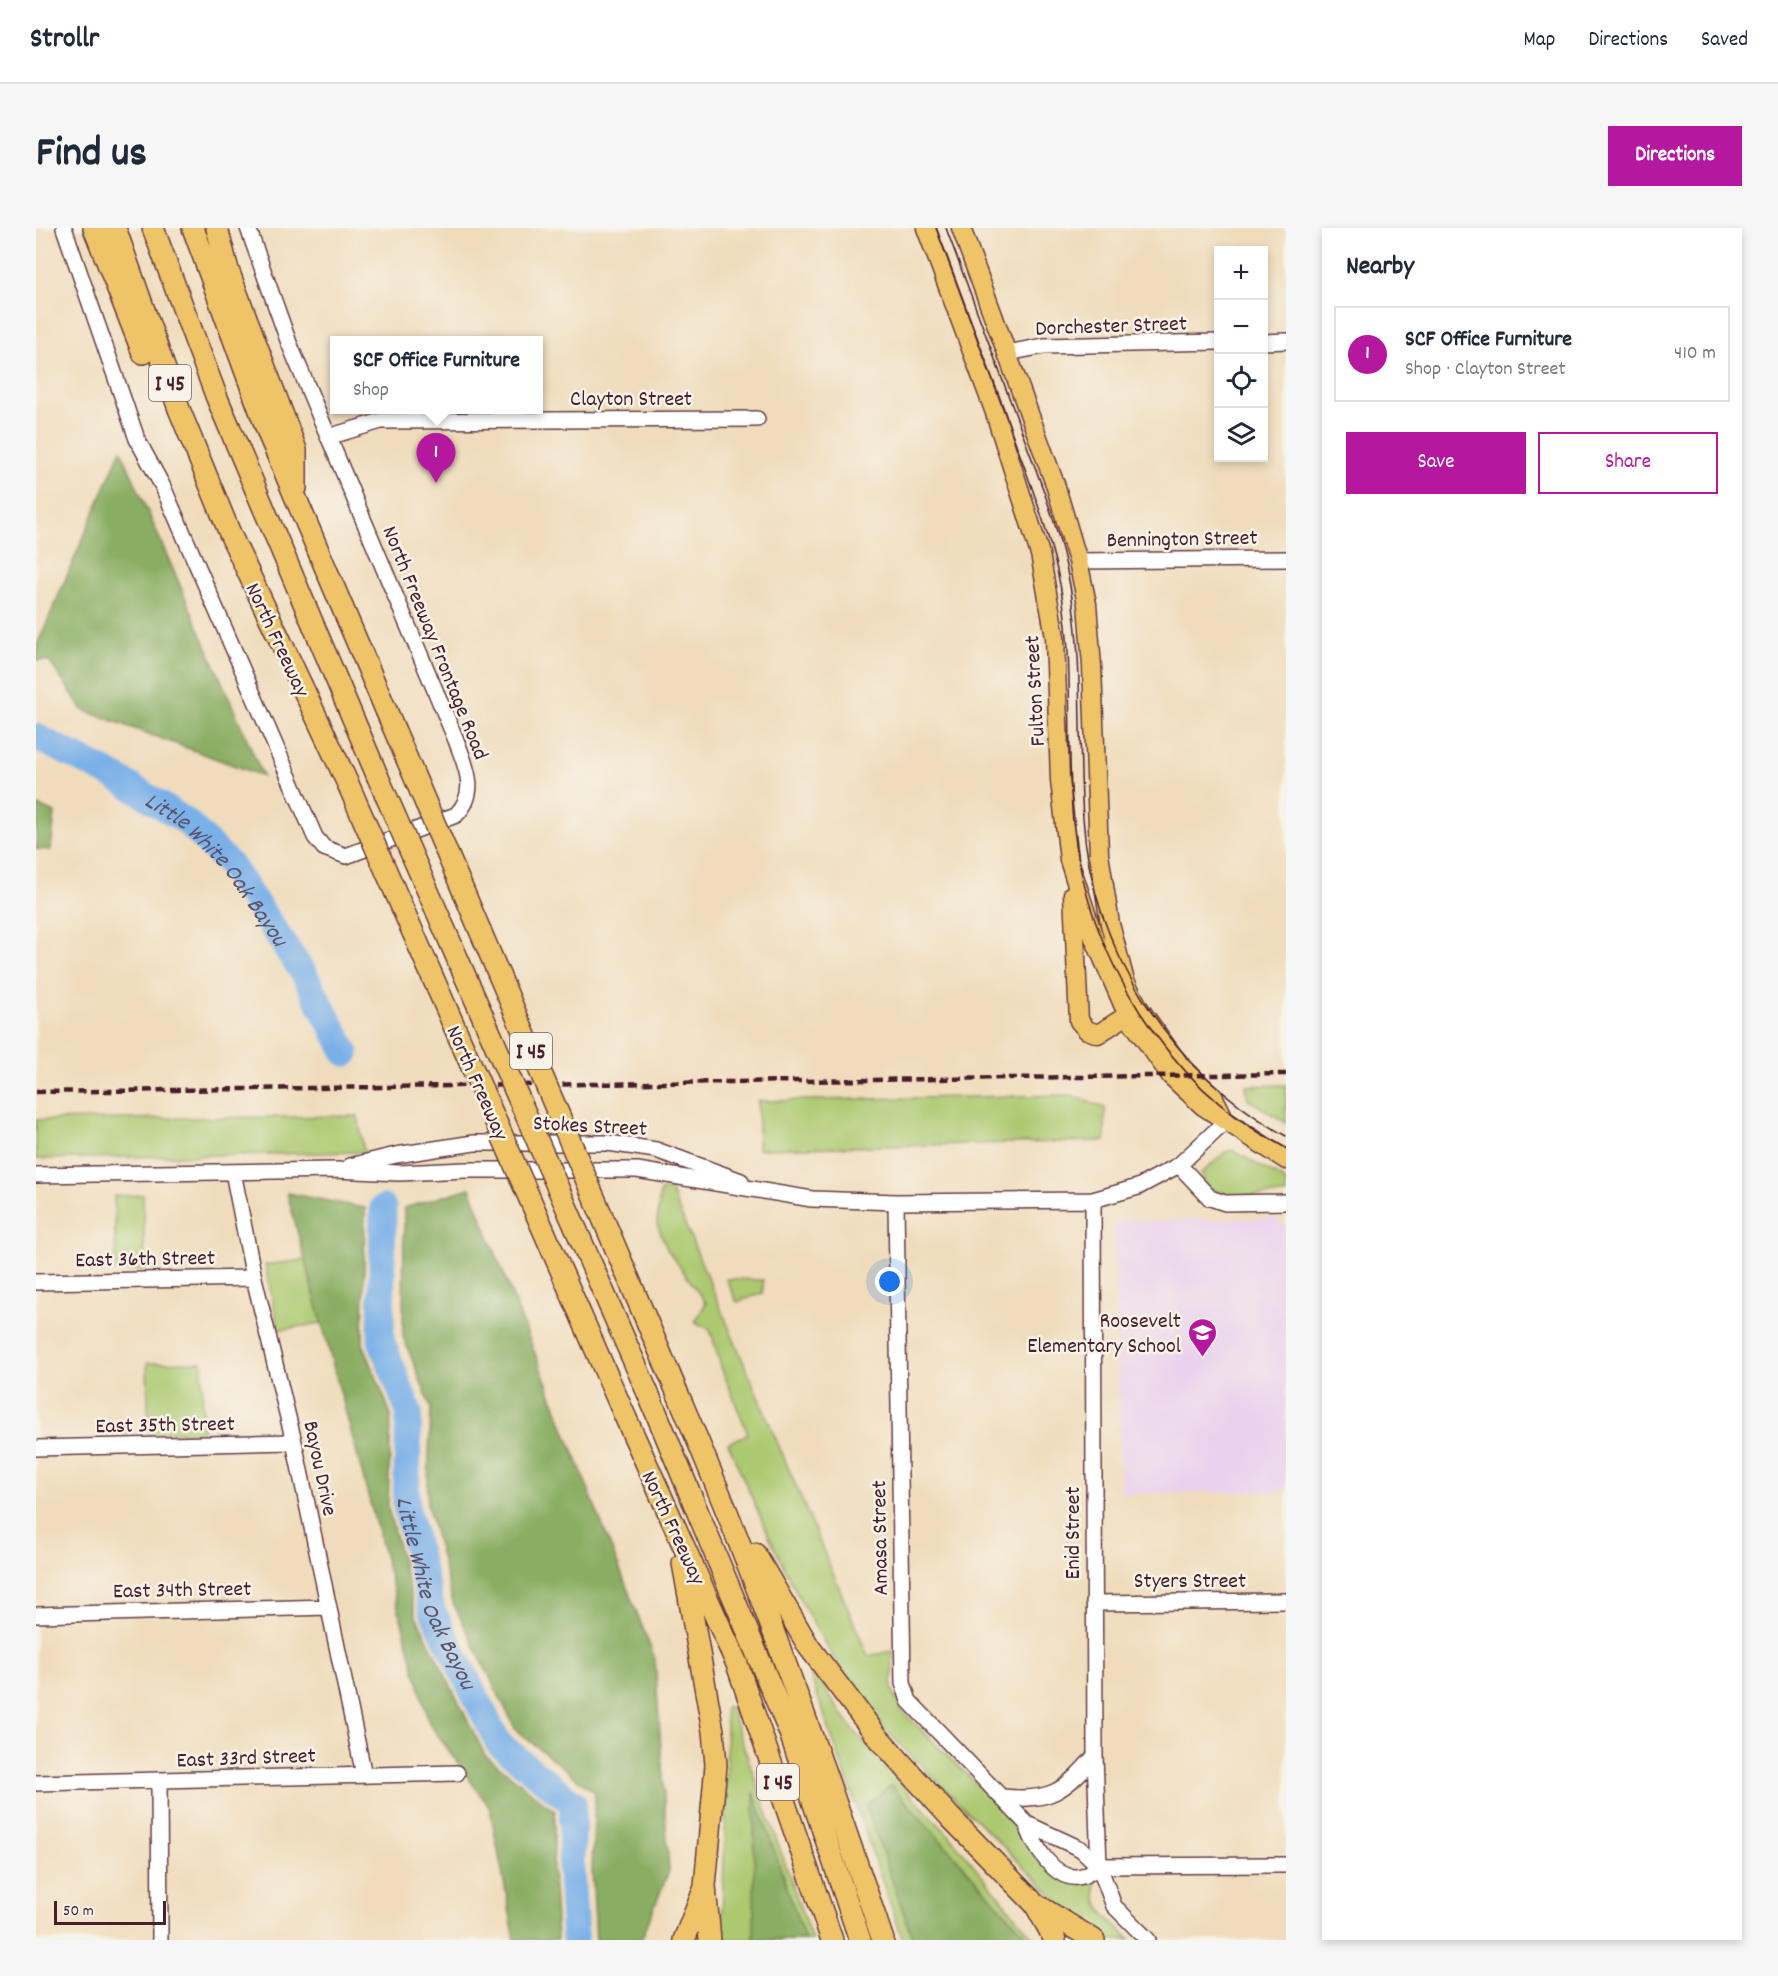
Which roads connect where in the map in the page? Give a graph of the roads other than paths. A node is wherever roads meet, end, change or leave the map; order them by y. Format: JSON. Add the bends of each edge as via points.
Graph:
{"nodes":[{"id":1,"x":64,"y":228,"type":"edge"},
{"id":2,"x":94,"y":228,"type":"edge"},
{"id":3,"x":115,"y":228,"type":"edge"},
{"id":4,"x":153,"y":228,"type":"edge"},
{"id":5,"x":193,"y":228,"type":"edge"},
{"id":6,"x":217,"y":228,"type":"edge"},
{"id":7,"x":248,"y":228,"type":"edge"},
{"id":8,"x":926,"y":228,"type":"edge"},
{"id":9,"x":961,"y":228,"type":"edge"},
{"id":10,"x":1286,"y":341,"type":"edge"},
{"id":11,"x":1214,"y":342,"type":"edge"},
{"id":12,"x":1268,"y":342,"type":"edge"},
{"id":13,"x":1007,"y":353,"type":"junction"},
{"id":14,"x":757,"y":419,"type":"dead end"},
{"id":15,"x":328,"y":436,"type":"junction"},
{"id":16,"x":296,"y":501,"type":"junction"},
{"id":17,"x":231,"y":536,"type":"junction"},
{"id":18,"x":1286,"y":559,"type":"edge"},
{"id":19,"x":1078,"y":561,"type":"junction"},
{"id":20,"x":1072,"y":874,"type":"junction"},
{"id":21,"x":1133,"y":1012,"type":"junction"},
{"id":22,"x":1226,"y":1121,"type":"junction"},
{"id":23,"x":1286,"y":1160,"type":"edge"},
{"id":24,"x":1179,"y":1165,"type":"junction"},
{"id":25,"x":336,"y":1170,"type":"junction"},
{"id":26,"x":232,"y":1172,"type":"junction"},
{"id":27,"x":36,"y":1175,"type":"edge"},
{"id":28,"x":764,"y":1190,"type":"junction"},
{"id":29,"x":1093,"y":1200,"type":"junction"},
{"id":30,"x":896,"y":1202,"type":"junction"},
{"id":31,"x":1286,"y":1202,"type":"edge"},
{"id":32,"x":255,"y":1278,"type":"junction"},
{"id":33,"x":36,"y":1282,"type":"edge"},
{"id":34,"x":294,"y":1442,"type":"junction"},
{"id":35,"x":36,"y":1448,"type":"edge"},
{"id":36,"x":726,"y":1504,"type":"junction"},
{"id":37,"x":678,"y":1535,"type":"junction"},
{"id":38,"x":1286,"y":1601,"type":"edge"},
{"id":39,"x":1094,"y":1603,"type":"junction"},
{"id":40,"x":329,"y":1607,"type":"junction"},
{"id":41,"x":36,"y":1614,"type":"edge"},
{"id":42,"x":1095,"y":1755,"type":"junction"},
{"id":43,"x":458,"y":1773,"type":"dead end"},
{"id":44,"x":364,"y":1775,"type":"junction"},
{"id":45,"x":159,"y":1781,"type":"junction"},
{"id":46,"x":36,"y":1783,"type":"edge"},
{"id":47,"x":1003,"y":1797,"type":"junction"},
{"id":48,"x":1027,"y":1824,"type":"junction"},
{"id":49,"x":1286,"y":1865,"type":"edge"},
{"id":50,"x":1099,"y":1866,"type":"junction"},
{"id":51,"x":705,"y":1886,"type":"junction"},
{"id":52,"x":1035,"y":1904,"type":"junction"},
{"id":53,"x":160,"y":1940,"type":"edge"},
{"id":54,"x":684,"y":1940,"type":"edge"},
{"id":55,"x":710,"y":1940,"type":"edge"},
{"id":56,"x":832,"y":1940,"type":"edge"},
{"id":57,"x":860,"y":1940,"type":"edge"},
{"id":58,"x":883,"y":1940,"type":"edge"},
{"id":59,"x":1055,"y":1940,"type":"edge"},
{"id":60,"x":1094,"y":1940,"type":"edge"},
{"id":61,"x":1148,"y":1940,"type":"edge"}],
"edges":[{"from":1,"to":15,"type":"street","name":"North Freeway Frontage Road","via":[[137,439],[163,487],[315,837],[324,848],[346,856],[456,815],[466,805],[469,781],[456,740]]},
{"from":2,"to":17,"type":"highway","via":[[165,410]]},
{"from":3,"to":17,"type":"highway","name":"North Freeway","number":"I 45","via":[[179,409]]},
{"from":4,"to":57,"type":"highway","name":"North Freeway","bridge":true,"via":[[217,398],[650,1398],[790,1733]]},
{"from":5,"to":16,"type":"highway","number":"I 45"},
{"from":6,"to":16,"type":"highway","via":[[228,270],[296,450]]},
{"from":7,"to":15,"type":"street","name":"North Freeway Frontage Road"},
{"from":8,"to":20,"type":"main road","name":"Fulton Street","via":[[994,410],[1040,554],[1055,637],[1060,780]]},
{"from":9,"to":13,"type":"main road","name":"Fulton Street"},
{"from":10,"to":12,"type":"street"},
{"from":11,"to":13,"type":"street","name":"Dorchester Street","via":[[1044,346]]},
{"from":13,"to":19,"type":"main road","name":"Fulton Street","via":[[1055,484]]},
{"from":14,"to":15,"type":"street","name":"Clayton Street","via":[[381,421]]},
{"from":16,"to":36,"type":"highway","number":"I 45","bridge":true},
{"from":17,"to":37,"type":"highway","name":"North Freeway","number":"I 45","bridge":true,"via":[[348,784]]},
{"from":18,"to":19,"type":"street","name":"Bennington Street"},
{"from":19,"to":21,"type":"main road","name":"Fulton Street","via":[[1087,604],[1092,666],[1099,854],[1110,924]]},
{"from":20,"to":21,"type":"main road","name":"Fulton Street","via":[[1094,938]]},
{"from":20,"to":21,"type":"main road","via":[[1079,1021],[1098,1034]]},
{"from":21,"to":22,"type":"main road","name":"Fulton Street","via":[[1171,1076]]},
{"from":22,"to":23,"type":"main road","name":"Fulton Street"},
{"from":22,"to":24,"type":"street","name":"Stokes Street"},
{"from":24,"to":29,"type":"street","name":"Stokes Street","via":[[1138,1187]]},
{"from":24,"to":31,"type":"street","via":[[1210,1198],[1225,1203]]},
{"from":25,"to":26,"type":"street","name":"Stokes Street"},
{"from":25,"to":28,"type":"street","name":"Stokes Street","via":[[637,1170]]},
{"from":25,"to":28,"type":"street","name":"Stokes Street","via":[[396,1155],[474,1143],[608,1143],[656,1150]]},
{"from":26,"to":27,"type":"street","name":"Stokes Street"},
{"from":26,"to":32,"type":"street","name":"Bayou Drive"},
{"from":28,"to":30,"type":"street","name":"Stokes Street","via":[[812,1199]]},
{"from":29,"to":30,"type":"street","name":"Stokes Street"},
{"from":29,"to":39,"type":"street","name":"Enid Street"},
{"from":30,"to":47,"type":"street","name":"Amasa Street","via":[[903,1683],[909,1701]]},
{"from":32,"to":33,"type":"street","name":"East 36th Street"},
{"from":32,"to":34,"type":"street","name":"Bayou Drive"},
{"from":34,"to":35,"type":"street","name":"East 35th Street"},
{"from":34,"to":40,"type":"street","name":"Bayou Drive"},
{"from":36,"to":52,"type":"highway","via":[[809,1647],[877,1736]]},
{"from":36,"to":58,"type":"highway","number":"I 45"},
{"from":37,"to":51,"type":"highway","via":[[715,1754]]},
{"from":37,"to":56,"type":"highway","name":"North Freeway","number":"I 45","via":[[737,1664]]},
{"from":38,"to":39,"type":"street","name":"Styers Street"},
{"from":39,"to":42,"type":"street","name":"Enid Street"},
{"from":40,"to":41,"type":"street","name":"East 34th Street"},
{"from":40,"to":44,"type":"street","name":"Bayou Drive"},
{"from":42,"to":47,"type":"street","via":[[1061,1790],[1029,1800]]},
{"from":42,"to":50,"type":"street","name":"Enid Street"},
{"from":43,"to":44,"type":"street","name":"East 33rd Street"},
{"from":44,"to":45,"type":"street","name":"East 33rd Street"},
{"from":45,"to":46,"type":"street","name":"East 33rd Street"},
{"from":45,"to":53,"type":"street"},
{"from":47,"to":48,"type":"street","name":"Amasa Street"},
{"from":48,"to":50,"type":"street","name":"Amasa Street","via":[[1081,1849]]},
{"from":48,"to":50,"type":"street","name":"Amasa Street","via":[[1039,1852],[1065,1875],[1081,1877]]},
{"from":49,"to":50,"type":"street"},
{"from":50,"to":61,"type":"street","via":[[1114,1906]]},
{"from":51,"to":54,"type":"highway"},
{"from":51,"to":55,"type":"highway"},
{"from":52,"to":59,"type":"highway"},
{"from":52,"to":60,"type":"highway"}]}
